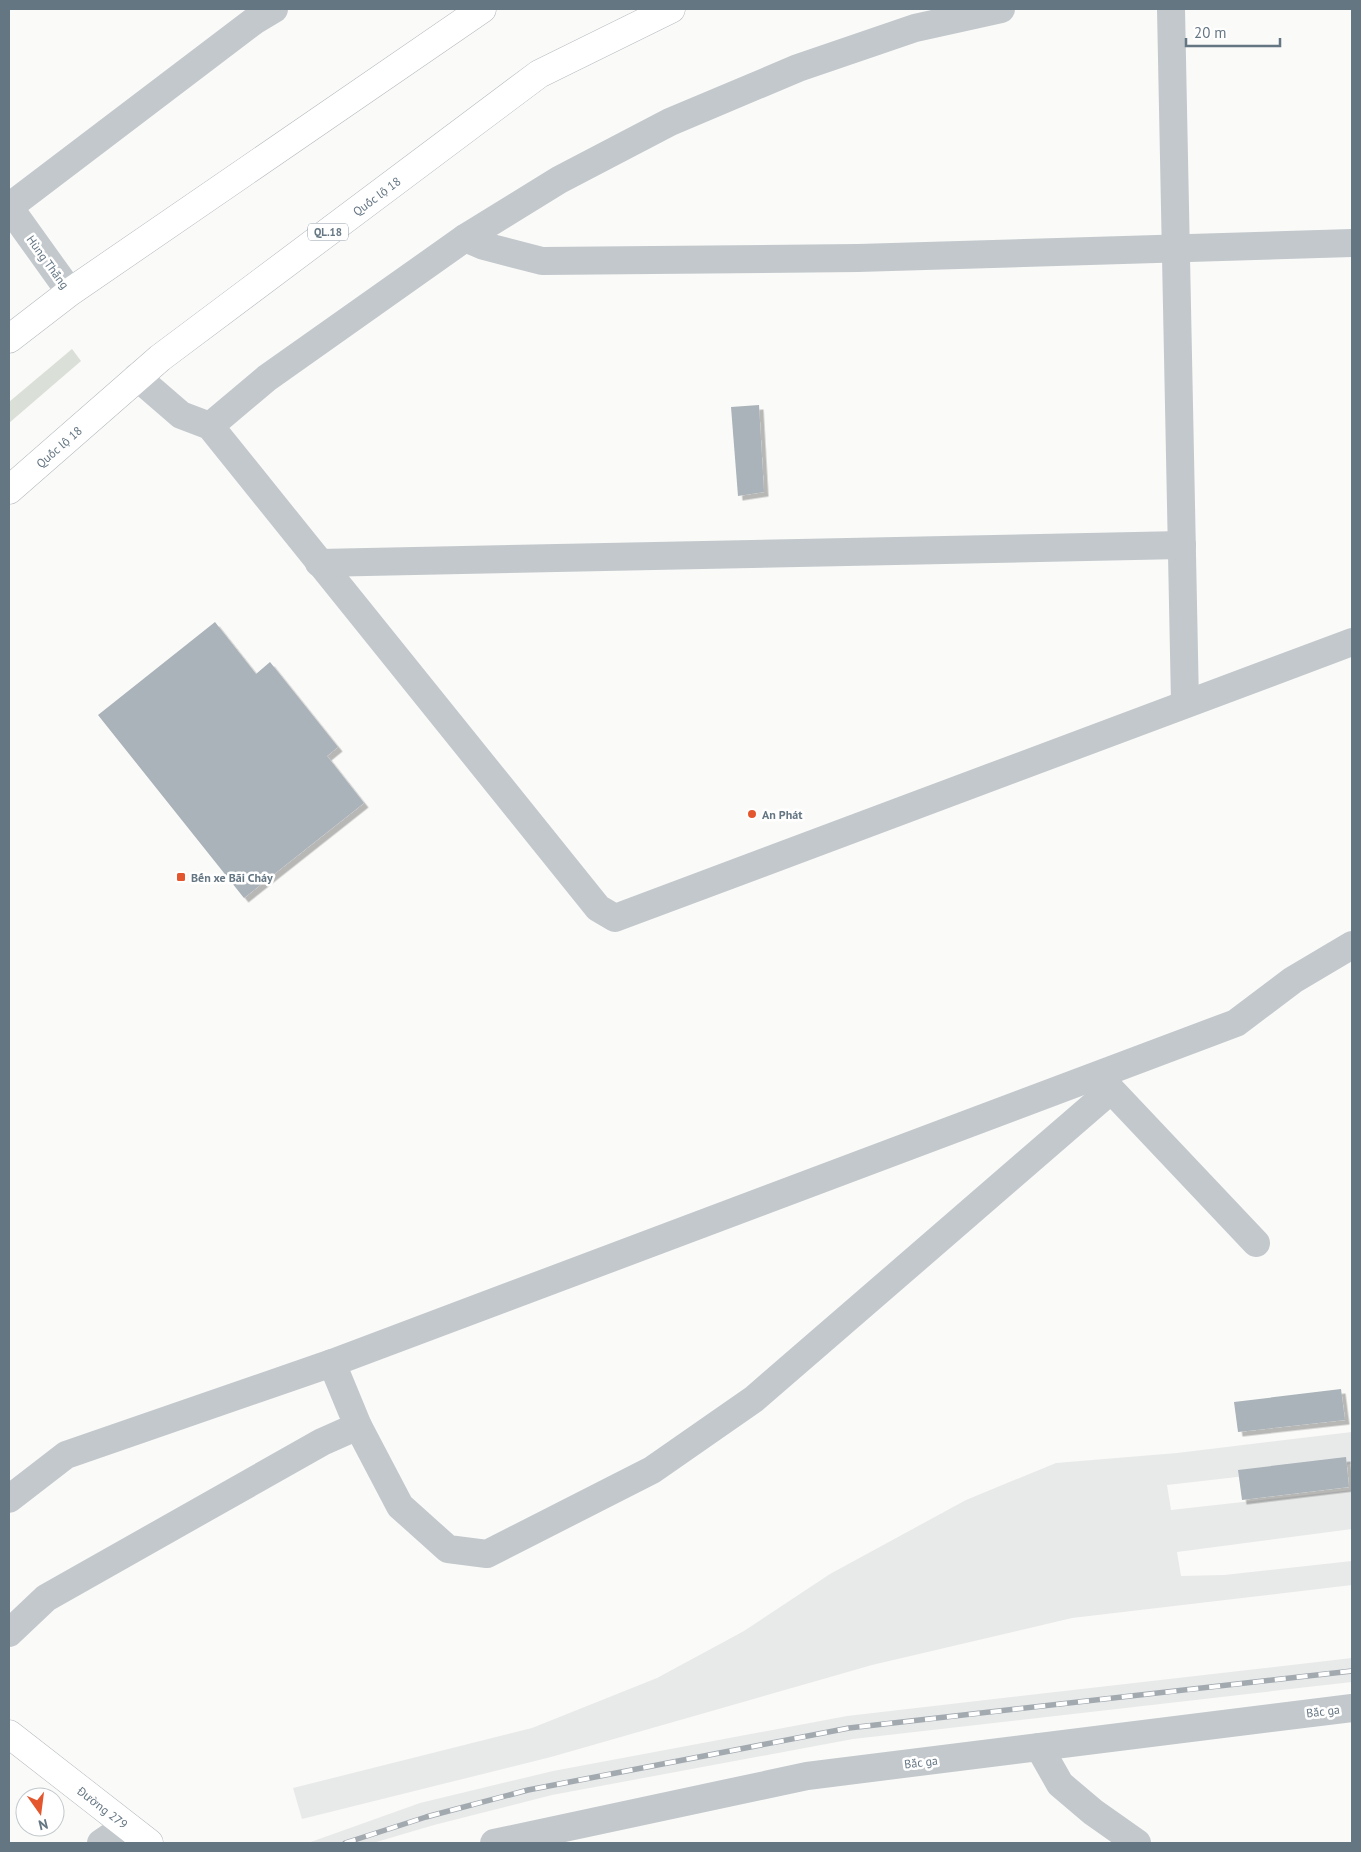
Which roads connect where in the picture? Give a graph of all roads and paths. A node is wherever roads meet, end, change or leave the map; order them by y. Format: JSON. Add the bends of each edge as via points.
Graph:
{"nodes":[{"id":1,"x":274,"y":9,"type":"edge"},
{"id":2,"x":482,"y":9,"type":"edge"},
{"id":3,"x":672,"y":9,"type":"edge"},
{"id":4,"x":1001,"y":9,"type":"edge"},
{"id":5,"x":1171,"y":9,"type":"edge"},
{"id":6,"x":9,"y":207,"type":"edge"},
{"id":7,"x":465,"y":238,"type":"junction"},
{"id":8,"x":1352,"y":243,"type":"edge"},
{"id":9,"x":1176,"y":248,"type":"junction"},
{"id":10,"x":70,"y":292,"type":"junction"},
{"id":11,"x":9,"y":339,"type":"edge"},
{"id":12,"x":137,"y":377,"type":"junction"},
{"id":13,"x":210,"y":426,"type":"junction"},
{"id":14,"x":9,"y":490,"type":"edge"},
{"id":15,"x":1182,"y":545,"type":"junction"},
{"id":16,"x":320,"y":563,"type":"junction"},
{"id":17,"x":1352,"y":642,"type":"edge"},
{"id":18,"x":1185,"y":703,"type":"junction"},
{"id":19,"x":1352,"y":945,"type":"edge"},
{"id":20,"x":1104,"y":1083,"type":"junction"},
{"id":21,"x":1256,"y":1243,"type":"dead end"},
{"id":22,"x":332,"y":1363,"type":"junction"},
{"id":23,"x":358,"y":1426,"type":"junction"},
{"id":24,"x":9,"y":1499,"type":"edge"},
{"id":25,"x":9,"y":1633,"type":"edge"},
{"id":26,"x":1352,"y":1708,"type":"edge"},
{"id":27,"x":9,"y":1734,"type":"edge"},
{"id":28,"x":1040,"y":1747,"type":"junction"},
{"id":29,"x":126,"y":1826,"type":"junction"},
{"id":30,"x":102,"y":1843,"type":"edge"},
{"id":31,"x":149,"y":1843,"type":"edge"},
{"id":32,"x":494,"y":1843,"type":"edge"},
{"id":33,"x":1137,"y":1843,"type":"edge"}],
"edges":[{"from":1,"to":6,"type":"street"},
{"from":2,"to":10,"type":"main road"},
{"from":3,"to":12,"type":"main road","name":"Quốc lộ 18","number":"QL.18","via":[[539,74]]},
{"from":4,"to":7,"type":"street","via":[[915,28],[798,68],[670,122],[568,175]]},
{"from":5,"to":9,"type":"street"},
{"from":6,"to":10,"type":"street","name":"Hùng Thắng"},
{"from":7,"to":9,"type":"street","via":[[542,262],[858,258]]},
{"from":7,"to":13,"type":"street","via":[[267,378]]},
{"from":8,"to":9,"type":"street"},
{"from":9,"to":15,"type":"street"},
{"from":10,"to":11,"type":"main road"},
{"from":12,"to":13,"type":"street","via":[[182,414]]},
{"from":12,"to":14,"type":"main road","name":"Quốc lộ 18","number":"QL.18"},
{"from":13,"to":16,"type":"street"},
{"from":15,"to":16,"type":"street"},
{"from":15,"to":18,"type":"street"},
{"from":16,"to":18,"type":"street","via":[[598,908],[615,918]]},
{"from":17,"to":18,"type":"street"},
{"from":19,"to":20,"type":"street","via":[[1293,980],[1236,1023]]},
{"from":20,"to":21,"type":"street"},
{"from":20,"to":22,"type":"street"},
{"from":20,"to":23,"type":"street","via":[[754,1399],[652,1470],[487,1554],[448,1549],[400,1506]]},
{"from":22,"to":23,"type":"street"},
{"from":22,"to":24,"type":"street","via":[[66,1455]]},
{"from":23,"to":25,"type":"street","via":[[322,1442],[46,1598]]},
{"from":26,"to":28,"type":"street","name":"Bắc ga"},
{"from":27,"to":29,"type":"main road","name":"Đường 279"},
{"from":28,"to":32,"type":"street","name":"Bắc ga","via":[[807,1776]]},
{"from":28,"to":33,"type":"street","via":[[1060,1784]]},
{"from":29,"to":30,"type":"street"},
{"from":29,"to":31,"type":"main road","name":"Đường 279"}]}
